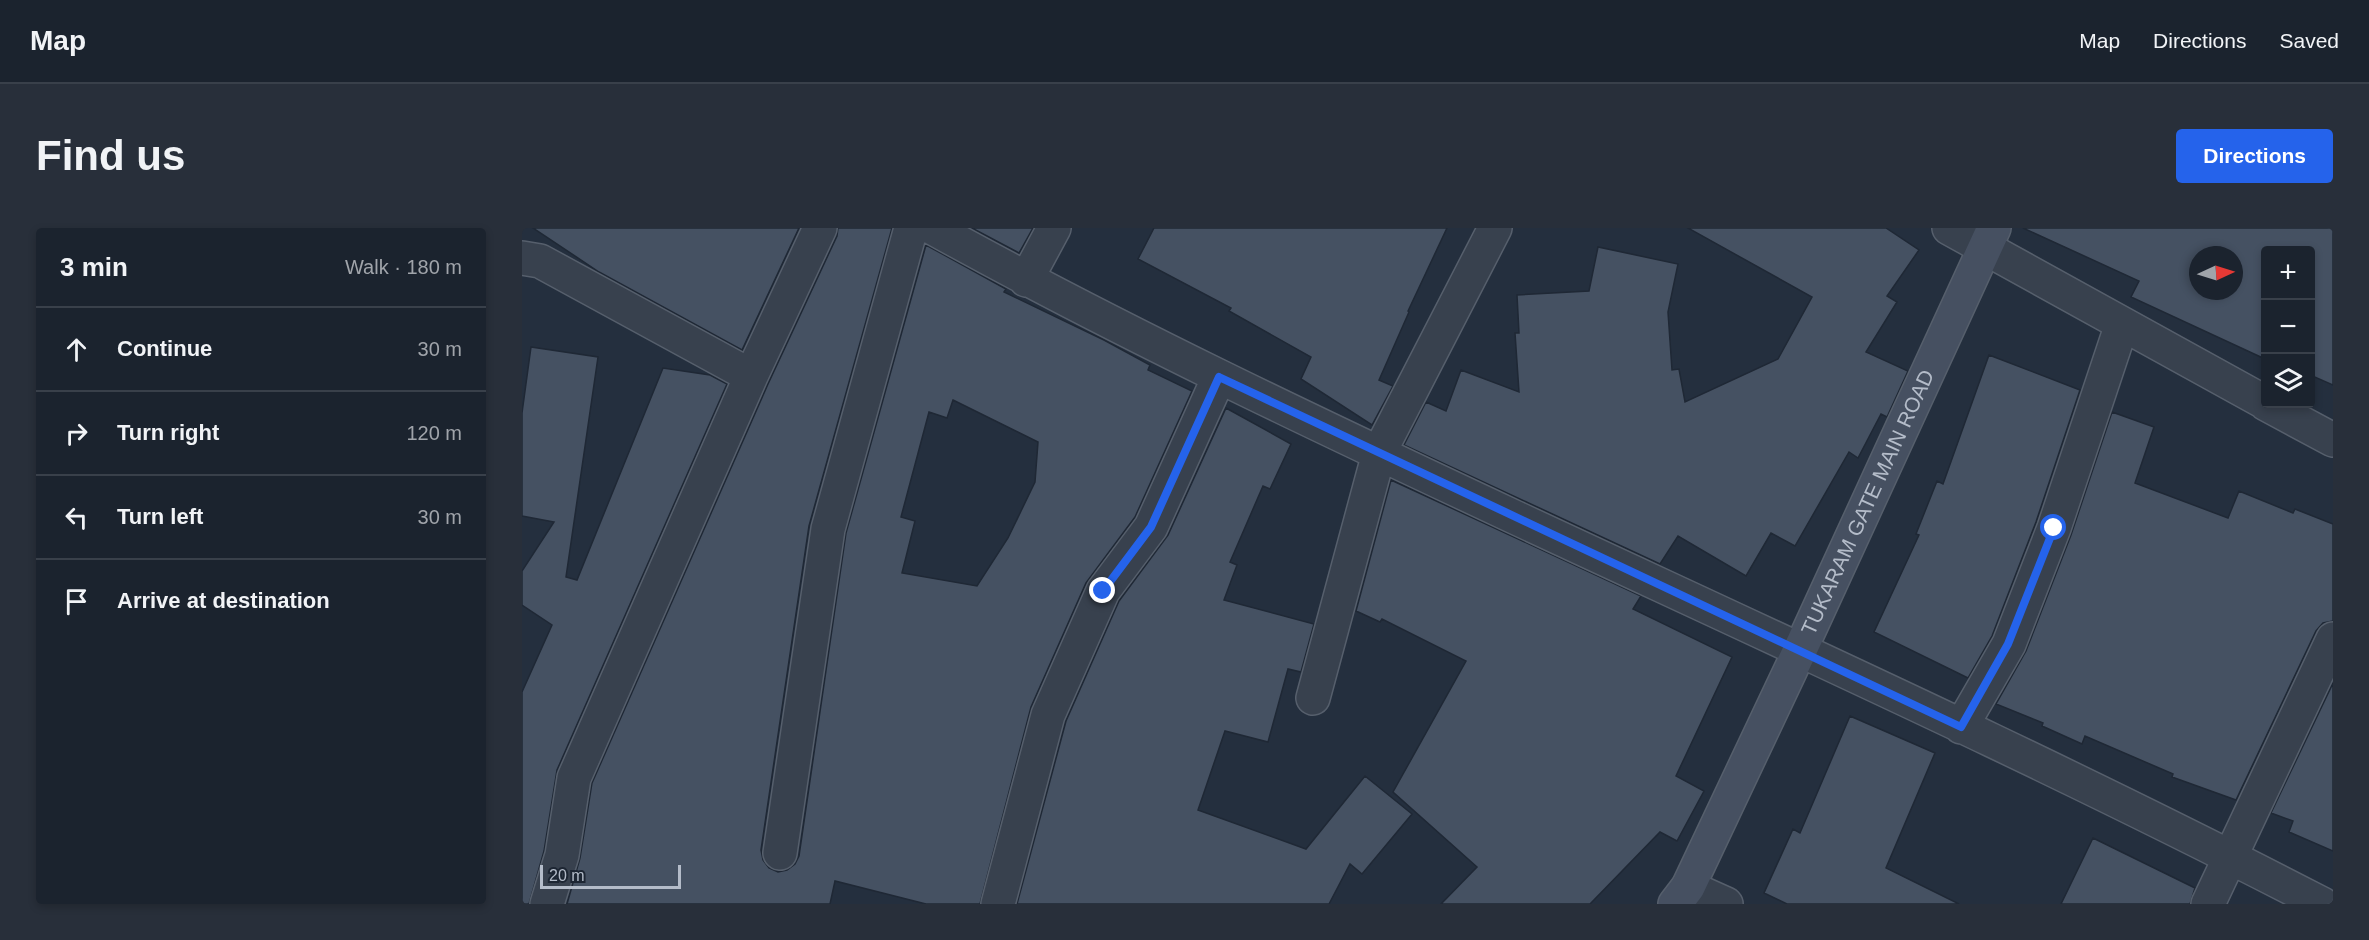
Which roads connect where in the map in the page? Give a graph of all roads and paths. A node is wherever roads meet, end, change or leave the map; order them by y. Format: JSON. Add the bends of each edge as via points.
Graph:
{"nodes":[{"id":1,"x":820,"y":228,"type":"edge"},
{"id":2,"x":910,"y":228,"type":"edge"},
{"id":3,"x":933,"y":228,"type":"edge"},
{"id":4,"x":1054,"y":228,"type":"edge"},
{"id":5,"x":1495,"y":228,"type":"edge"},
{"id":6,"x":1950,"y":228,"type":"edge"},
{"id":7,"x":1990,"y":239,"type":"edge"},
{"id":8,"x":522,"y":258,"type":"edge"},
{"id":9,"x":1026,"y":280,"type":"junction"},
{"id":10,"x":2122,"y":324,"type":"junction"},
{"id":11,"x":751,"y":376,"type":"junction"},
{"id":12,"x":1219,"y":377,"type":"junction"},
{"id":13,"x":2261,"y":400,"type":"edge"},
{"id":14,"x":2275,"y":408,"type":"edge"},
{"id":15,"x":2333,"y":440,"type":"edge"},
{"id":16,"x":1379,"y":453,"type":"junction"},
{"id":17,"x":2333,"y":639,"type":"edge"},
{"id":18,"x":1800,"y":650,"type":"junction"},
{"id":19,"x":1313,"y":698,"type":"dead end"},
{"id":20,"x":1961,"y":727,"type":"junction"},
{"id":21,"x":780,"y":853,"type":"dead end"},
{"id":22,"x":2231,"y":857,"type":"junction"},
{"id":23,"x":1682,"y":896,"type":"edge"},
{"id":24,"x":548,"y":904,"type":"edge"},
{"id":25,"x":998,"y":904,"type":"edge"},
{"id":26,"x":1726,"y":904,"type":"edge"},
{"id":27,"x":2208,"y":904,"type":"edge"},
{"id":28,"x":2322,"y":904,"type":"edge"}],
"edges":[{"from":1,"to":11,"type":"street"},
{"from":2,"to":21,"type":"street","via":[[828,529]]},
{"from":3,"to":9,"type":"street"},
{"from":4,"to":9,"type":"street"},
{"from":5,"to":16,"type":"street"},
{"from":6,"to":7,"type":"street"},
{"from":7,"to":10,"type":"street"},
{"from":7,"to":18,"type":"street","name":"TUKARAM GATE MAIN ROAD"},
{"from":8,"to":11,"type":"street","via":[[540,261]]},
{"from":9,"to":12,"type":"street"},
{"from":10,"to":13,"type":"street"},
{"from":10,"to":20,"type":"street","via":[[2054,528],[2013,634]]},
{"from":11,"to":24,"type":"street","via":[[574,778],[562,855]]},
{"from":12,"to":16,"type":"street"},
{"from":12,"to":25,"type":"street","via":[[1151,527],[1103,591],[1048,714]]},
{"from":14,"to":15,"type":"street"},
{"from":16,"to":18,"type":"street"},
{"from":16,"to":19,"type":"street"},
{"from":17,"to":22,"type":"street"},
{"from":18,"to":20,"type":"street"},
{"from":18,"to":23,"type":"street","name":"TUKARAM GATE MAIN ROAD"},
{"from":20,"to":22,"type":"street"},
{"from":22,"to":27,"type":"street"},
{"from":22,"to":28,"type":"street"},
{"from":23,"to":26,"type":"street"}]}
